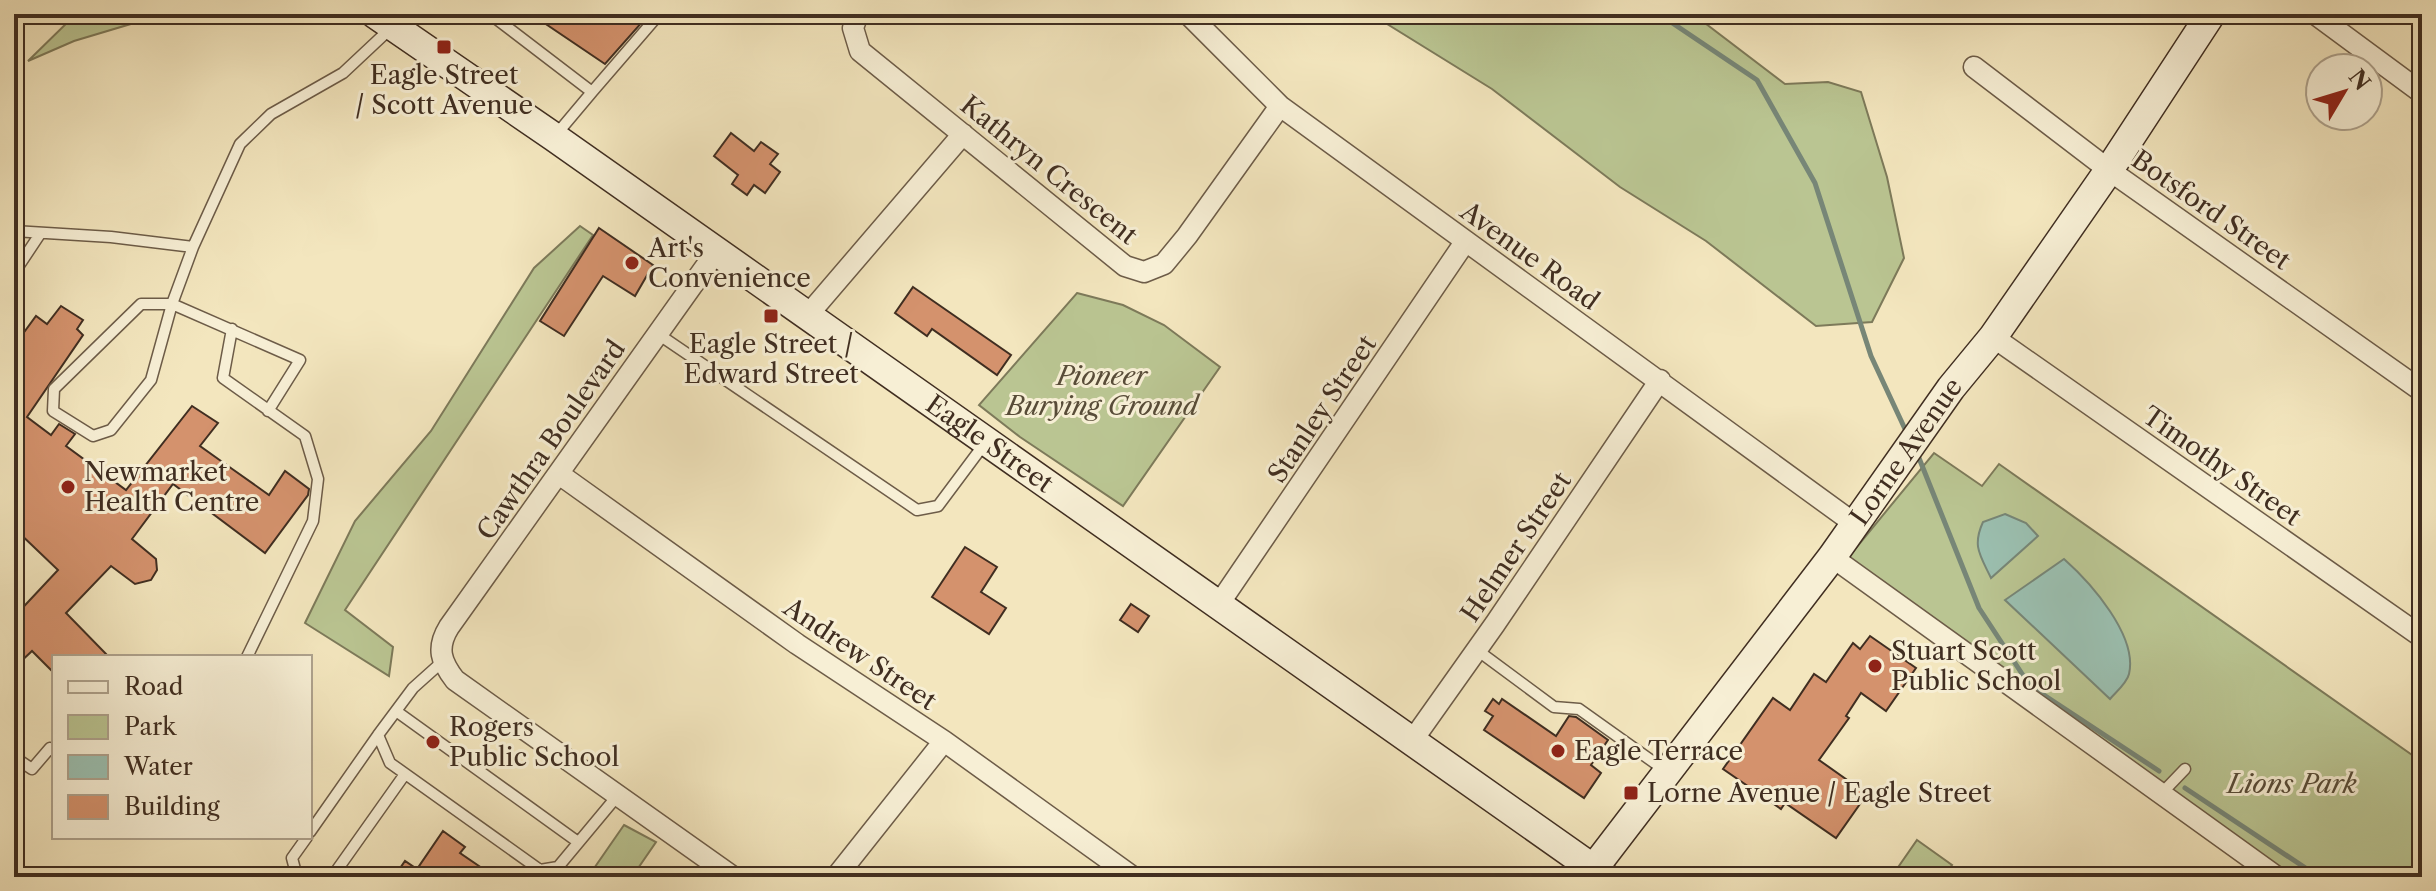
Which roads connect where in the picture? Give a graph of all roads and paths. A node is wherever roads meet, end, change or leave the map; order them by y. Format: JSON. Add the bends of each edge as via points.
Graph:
{"nodes":[{"id":1,"x":490,"y":14,"type":"edge"},
{"id":2,"x":649,"y":14,"type":"edge"},
{"id":3,"x":858,"y":14,"type":"edge"},
{"id":4,"x":1188,"y":14,"type":"edge"},
{"id":5,"x":2211,"y":14,"type":"edge"},
{"id":6,"x":2315,"y":14,"type":"edge"},
{"id":7,"x":390,"y":18,"type":"edge"},
{"id":8,"x":1974,"y":67,"type":"dead end"},
{"id":9,"x":592,"y":92,"type":"junction"},
{"id":10,"x":2422,"y":93,"type":"edge"},
{"id":11,"x":1280,"y":106,"type":"junction"},
{"id":12,"x":963,"y":134,"type":"junction"},
{"id":13,"x":554,"y":137,"type":"junction"},
{"id":14,"x":2109,"y":170,"type":"junction"},
{"id":15,"x":14,"y":231,"type":"edge"},
{"id":16,"x":40,"y":234,"type":"junction"},
{"id":17,"x":1465,"y":242,"type":"junction"},
{"id":18,"x":193,"y":247,"type":"junction"},
{"id":19,"x":716,"y":252,"type":"junction"},
{"id":20,"x":14,"y":273,"type":"edge"},
{"id":21,"x":172,"y":304,"type":"junction"},
{"id":22,"x":807,"y":316,"type":"junction"},
{"id":23,"x":232,"y":329,"type":"junction"},
{"id":24,"x":658,"y":334,"type":"junction"},
{"id":25,"x":1993,"y":337,"type":"junction"},
{"id":26,"x":1660,"y":380,"type":"junction"},
{"id":27,"x":2422,"y":391,"type":"edge"},
{"id":28,"x":268,"y":411,"type":"junction"},
{"id":29,"x":986,"y":441,"type":"junction"},
{"id":30,"x":559,"y":474,"type":"junction"},
{"id":31,"x":1855,"y":524,"type":"junction"},
{"id":32,"x":1832,"y":557,"type":"junction"},
{"id":33,"x":1219,"y":604,"type":"junction"},
{"id":34,"x":2420,"y":631,"type":"edge"},
{"id":35,"x":1477,"y":650,"type":"junction"},
{"id":36,"x":248,"y":655,"type":"edge"},
{"id":37,"x":442,"y":662,"type":"junction"},
{"id":38,"x":396,"y":711,"type":"junction"},
{"id":39,"x":378,"y":735,"type":"junction"},
{"id":40,"x":944,"y":741,"type":"junction"},
{"id":41,"x":1412,"y":741,"type":"junction"},
{"id":42,"x":52,"y":750,"type":"edge"},
{"id":43,"x":14,"y":757,"type":"edge"},
{"id":44,"x":2185,"y":769,"type":"dead end"},
{"id":45,"x":1668,"y":772,"type":"junction"},
{"id":46,"x":405,"y":774,"type":"junction"},
{"id":47,"x":619,"y":794,"type":"junction"},
{"id":48,"x":2161,"y":794,"type":"junction"},
{"id":49,"x":312,"y":829,"type":"edge"},
{"id":50,"x":305,"y":839,"type":"edge"},
{"id":51,"x":578,"y":842,"type":"junction"},
{"id":52,"x":1595,"y":874,"type":"edge"},
{"id":53,"x":297,"y":877,"type":"edge"},
{"id":54,"x":332,"y":877,"type":"edge"},
{"id":55,"x":733,"y":877,"type":"edge"},
{"id":56,"x":836,"y":877,"type":"edge"},
{"id":57,"x":1133,"y":877,"type":"edge"},
{"id":58,"x":2277,"y":877,"type":"edge"}],
"edges":[{"from":1,"to":9,"type":"lane"},
{"from":2,"to":9,"type":"lane","via":[[655,19]]},
{"from":3,"to":12,"type":"street","name":"Kathryn Crescent","via":[[853,28],[860,51]]},
{"from":4,"to":11,"type":"street","name":"Avenue Road"},
{"from":5,"to":14,"type":"main road","name":"Lorne Avenue"},
{"from":6,"to":10,"type":"street"},
{"from":7,"to":13,"type":"main road","name":"Eagle Street"},
{"from":7,"to":18,"type":"lane","via":[[343,73],[271,114],[240,144]]},
{"from":8,"to":14,"type":"street","name":"Botsford Street"},
{"from":9,"to":13,"type":"lane"},
{"from":11,"to":12,"type":"street","name":"Kathryn Crescent","via":[[1187,236],[1164,264],[1144,272],[1125,266]]},
{"from":11,"to":17,"type":"street","name":"Avenue Road"},
{"from":12,"to":22,"type":"street"},
{"from":13,"to":19,"type":"main road","name":"Eagle Street"},
{"from":14,"to":25,"type":"main road","name":"Lorne Avenue"},
{"from":14,"to":27,"type":"street","name":"Botsford Street"},
{"from":15,"to":16,"type":"lane"},
{"from":16,"to":18,"type":"lane"},
{"from":16,"to":20,"type":"lane"},
{"from":17,"to":26,"type":"street","name":"Avenue Road"},
{"from":17,"to":33,"type":"street","name":"Stanley Street"},
{"from":18,"to":21,"type":"lane"},
{"from":19,"to":22,"type":"main road","name":"Eagle Street"},
{"from":19,"to":24,"type":"street","name":"Cawthra Boulevard"},
{"from":21,"to":21,"type":"lane","via":[[151,380],[111,430],[93,436],[53,411],[54,389],[141,304]]},
{"from":21,"to":23,"type":"lane"},
{"from":22,"to":29,"type":"main road","name":"Eagle Street"},
{"from":23,"to":28,"type":"lane","via":[[223,378]]},
{"from":23,"to":28,"type":"lane","via":[[300,360]]},
{"from":24,"to":29,"type":"lane","via":[[917,510],[938,506]]},
{"from":24,"to":30,"type":"street","name":"Cawthra Boulevard"},
{"from":25,"to":31,"type":"main road","name":"Lorne Avenue"},
{"from":25,"to":34,"type":"street","name":"Timothy Street"},
{"from":26,"to":31,"type":"street","name":"Avenue Road"},
{"from":26,"to":35,"type":"street","name":"Helmer Street"},
{"from":28,"to":36,"type":"lane","via":[[305,436],[318,479],[313,521]]},
{"from":29,"to":33,"type":"main road","name":"Eagle Street"},
{"from":30,"to":37,"type":"street","name":"Cawthra Boulevard","via":[[449,627],[442,639]]},
{"from":30,"to":40,"type":"street","name":"Andrew Street","via":[[797,644]]},
{"from":31,"to":32,"type":"main road","name":"Lorne Avenue"},
{"from":32,"to":45,"type":"main road","name":"Lorne Avenue"},
{"from":32,"to":48,"type":"street"},
{"from":33,"to":41,"type":"main road","name":"Eagle Street"},
{"from":35,"to":41,"type":"street","name":"Helmer Street"},
{"from":35,"to":45,"type":"lane","via":[[1554,707],[1583,712]]},
{"from":37,"to":38,"type":"lane"},
{"from":37,"to":47,"type":"street","via":[[455,680]]},
{"from":38,"to":39,"type":"lane"},
{"from":38,"to":51,"type":"lane"},
{"from":39,"to":46,"type":"lane","via":[[390,763]]},
{"from":39,"to":49,"type":"lane"},
{"from":40,"to":56,"type":"street"},
{"from":40,"to":57,"type":"street","name":"Andrew Street"},
{"from":41,"to":52,"type":"main road","name":"Eagle Street"},
{"from":42,"to":43,"type":"lane","via":[[32,769]]},
{"from":44,"to":48,"type":"lane"},
{"from":45,"to":52,"type":"main road","name":"Lorne Avenue"},
{"from":46,"to":51,"type":"lane","via":[[540,870],[558,867]]},
{"from":46,"to":54,"type":"lane"},
{"from":47,"to":51,"type":"lane"},
{"from":47,"to":55,"type":"street"},
{"from":48,"to":58,"type":"street"},
{"from":50,"to":53,"type":"lane","via":[[292,858]]}]}
